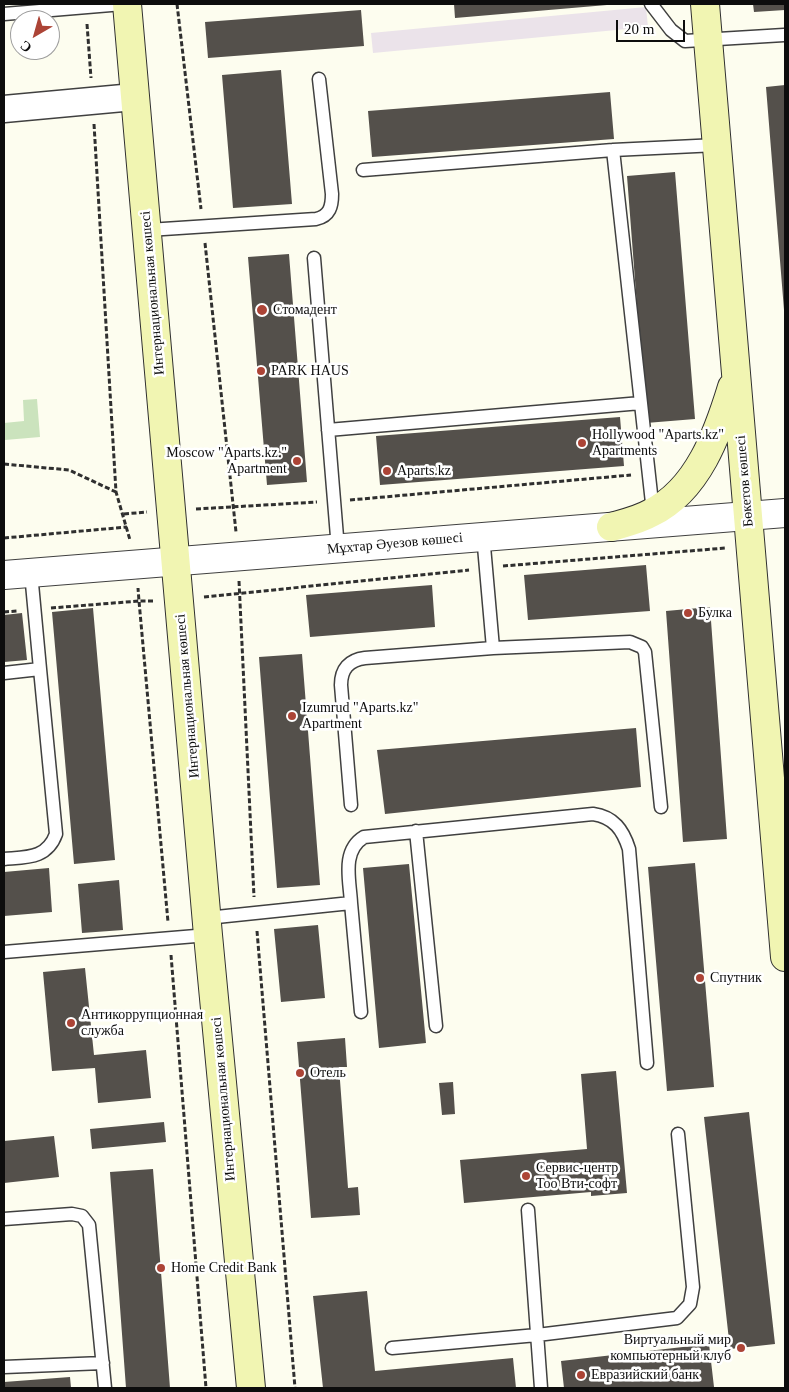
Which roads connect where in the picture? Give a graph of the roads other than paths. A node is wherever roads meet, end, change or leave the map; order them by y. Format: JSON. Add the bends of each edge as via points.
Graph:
{"nodes":[{"id":1,"x":122,"y":4,"type":"edge"},
{"id":2,"x":127,"y":4,"type":"edge"},
{"id":3,"x":651,"y":4,"type":"edge"},
{"id":4,"x":705,"y":4,"type":"edge"},
{"id":5,"x":4,"y":14,"type":"edge"},
{"id":6,"x":784,"y":35,"type":"edge"},
{"id":7,"x":708,"y":41,"type":"junction"},
{"id":8,"x":319,"y":79,"type":"dead end"},
{"id":9,"x":134,"y":97,"type":"junction"},
{"id":10,"x":4,"y":109,"type":"edge"},
{"id":11,"x":717,"y":145,"type":"junction"},
{"id":12,"x":613,"y":150,"type":"junction"},
{"id":13,"x":363,"y":170,"type":"dead end"},
{"id":14,"x":148,"y":230,"type":"junction"},
{"id":15,"x":314,"y":258,"type":"dead end"},
{"id":16,"x":736,"y":376,"type":"junction"},
{"id":17,"x":640,"y":403,"type":"junction"},
{"id":18,"x":328,"y":430,"type":"junction"},
{"id":19,"x":785,"y":512,"type":"edge"},
{"id":20,"x":748,"y":516,"type":"junction"},
{"id":21,"x":653,"y":518,"type":"junction"},
{"id":22,"x":611,"y":527,"type":"joint"},
{"id":23,"x":483,"y":535,"type":"junction"},
{"id":24,"x":338,"y":549,"type":"junction"},
{"id":25,"x":176,"y":562,"type":"junction"},
{"id":26,"x":31,"y":573,"type":"junction"},
{"id":27,"x":4,"y":575,"type":"edge"},
{"id":28,"x":493,"y":648,"type":"junction"},
{"id":29,"x":40,"y":669,"type":"junction"},
{"id":30,"x":4,"y":673,"type":"edge"},
{"id":31,"x":351,"y":805,"type":"dead end"},
{"id":32,"x":661,"y":807,"type":"dead end"},
{"id":33,"x":416,"y":831,"type":"junction"},
{"id":34,"x":4,"y":859,"type":"edge"},
{"id":35,"x":352,"y":903,"type":"junction"},
{"id":36,"x":208,"y":927,"type":"junction"},
{"id":37,"x":4,"y":952,"type":"edge"},
{"id":38,"x":785,"y":957,"type":"edge"},
{"id":39,"x":361,"y":1012,"type":"dead end"},
{"id":40,"x":436,"y":1026,"type":"dead end"},
{"id":41,"x":647,"y":1063,"type":"dead end"},
{"id":42,"x":678,"y":1134,"type":"dead end"},
{"id":43,"x":528,"y":1210,"type":"dead end"},
{"id":44,"x":4,"y":1220,"type":"edge"},
{"id":45,"x":537,"y":1335,"type":"junction"},
{"id":46,"x":392,"y":1348,"type":"dead end"},
{"id":47,"x":103,"y":1362,"type":"junction"},
{"id":48,"x":4,"y":1367,"type":"edge"},
{"id":49,"x":106,"y":1388,"type":"edge"},
{"id":50,"x":251,"y":1388,"type":"edge"},
{"id":51,"x":541,"y":1388,"type":"edge"}],
"edges":[{"from":1,"to":5,"type":"lane"},
{"from":2,"to":9,"type":"main road","name":"Интернациональная көшесі"},
{"from":3,"to":7,"type":"lane","via":[[678,37],[688,42]]},
{"from":4,"to":7,"type":"main road","name":"Бөкетов көшесі"},
{"from":6,"to":7,"type":"lane"},
{"from":7,"to":11,"type":"main road","name":"Бөкетов көшесі"},
{"from":8,"to":14,"type":"lane","via":[[332,194],[328,213],[316,220]]},
{"from":9,"to":10,"type":"street"},
{"from":9,"to":14,"type":"main road","name":"Интернациональная көшесі"},
{"from":11,"to":12,"type":"lane"},
{"from":11,"to":16,"type":"main road","name":"Бөкетов көшесі"},
{"from":12,"to":13,"type":"lane"},
{"from":12,"to":17,"type":"lane"},
{"from":14,"to":25,"type":"main road","name":"Интернациональная көшесі"},
{"from":15,"to":18,"type":"lane"},
{"from":16,"to":20,"type":"main road","name":"Бөкетов көшесі"},
{"from":16,"to":21,"type":"main road","via":[[717,432],[703,459]]},
{"from":17,"to":18,"type":"lane"},
{"from":17,"to":21,"type":"lane"},
{"from":18,"to":24,"type":"lane"},
{"from":19,"to":20,"type":"street"},
{"from":20,"to":21,"type":"street"},
{"from":20,"to":38,"type":"main road","name":"Бөкетов көшесі"},
{"from":21,"to":22,"type":"main road"},
{"from":22,"to":23,"type":"street","name":"Мұхтар Әуезов көшесі"},
{"from":23,"to":24,"type":"street","name":"Мұхтар Әуезов көшесі"},
{"from":23,"to":28,"type":"lane"},
{"from":24,"to":25,"type":"street","name":"Мұхтар Әуезов көшесі"},
{"from":25,"to":26,"type":"street","name":"Мұхтар Әуезов көшесі"},
{"from":25,"to":36,"type":"main road","name":"Интернациональная көшесі"},
{"from":26,"to":27,"type":"street","name":"Мұхтар Әуезов көшесі"},
{"from":26,"to":29,"type":"lane"},
{"from":28,"to":31,"type":"lane","via":[[365,658],[347,665],[341,685]]},
{"from":28,"to":32,"type":"lane","via":[[622,642],[642,647],[648,668]]},
{"from":29,"to":30,"type":"lane"},
{"from":29,"to":34,"type":"lane","via":[[56,834],[49,847],[37,856]]},
{"from":33,"to":35,"type":"lane","via":[[369,835],[358,840],[348,860]]},
{"from":33,"to":40,"type":"lane"},
{"from":33,"to":41,"type":"lane","via":[[593,814],[608,819],[622,830],[629,849]]},
{"from":35,"to":36,"type":"lane","via":[[255,913]]},
{"from":35,"to":39,"type":"lane"},
{"from":36,"to":37,"type":"lane","via":[[170,938]]},
{"from":36,"to":50,"type":"main road","name":"Интернациональная көшесі"},
{"from":42,"to":45,"type":"lane","via":[[694,1287],[685,1312],[668,1320]]},
{"from":43,"to":45,"type":"lane"},
{"from":44,"to":47,"type":"lane","via":[[72,1214],[86,1219],[91,1234]]},
{"from":45,"to":46,"type":"lane"},
{"from":45,"to":51,"type":"lane"},
{"from":47,"to":48,"type":"lane"},
{"from":47,"to":49,"type":"lane"}]}
